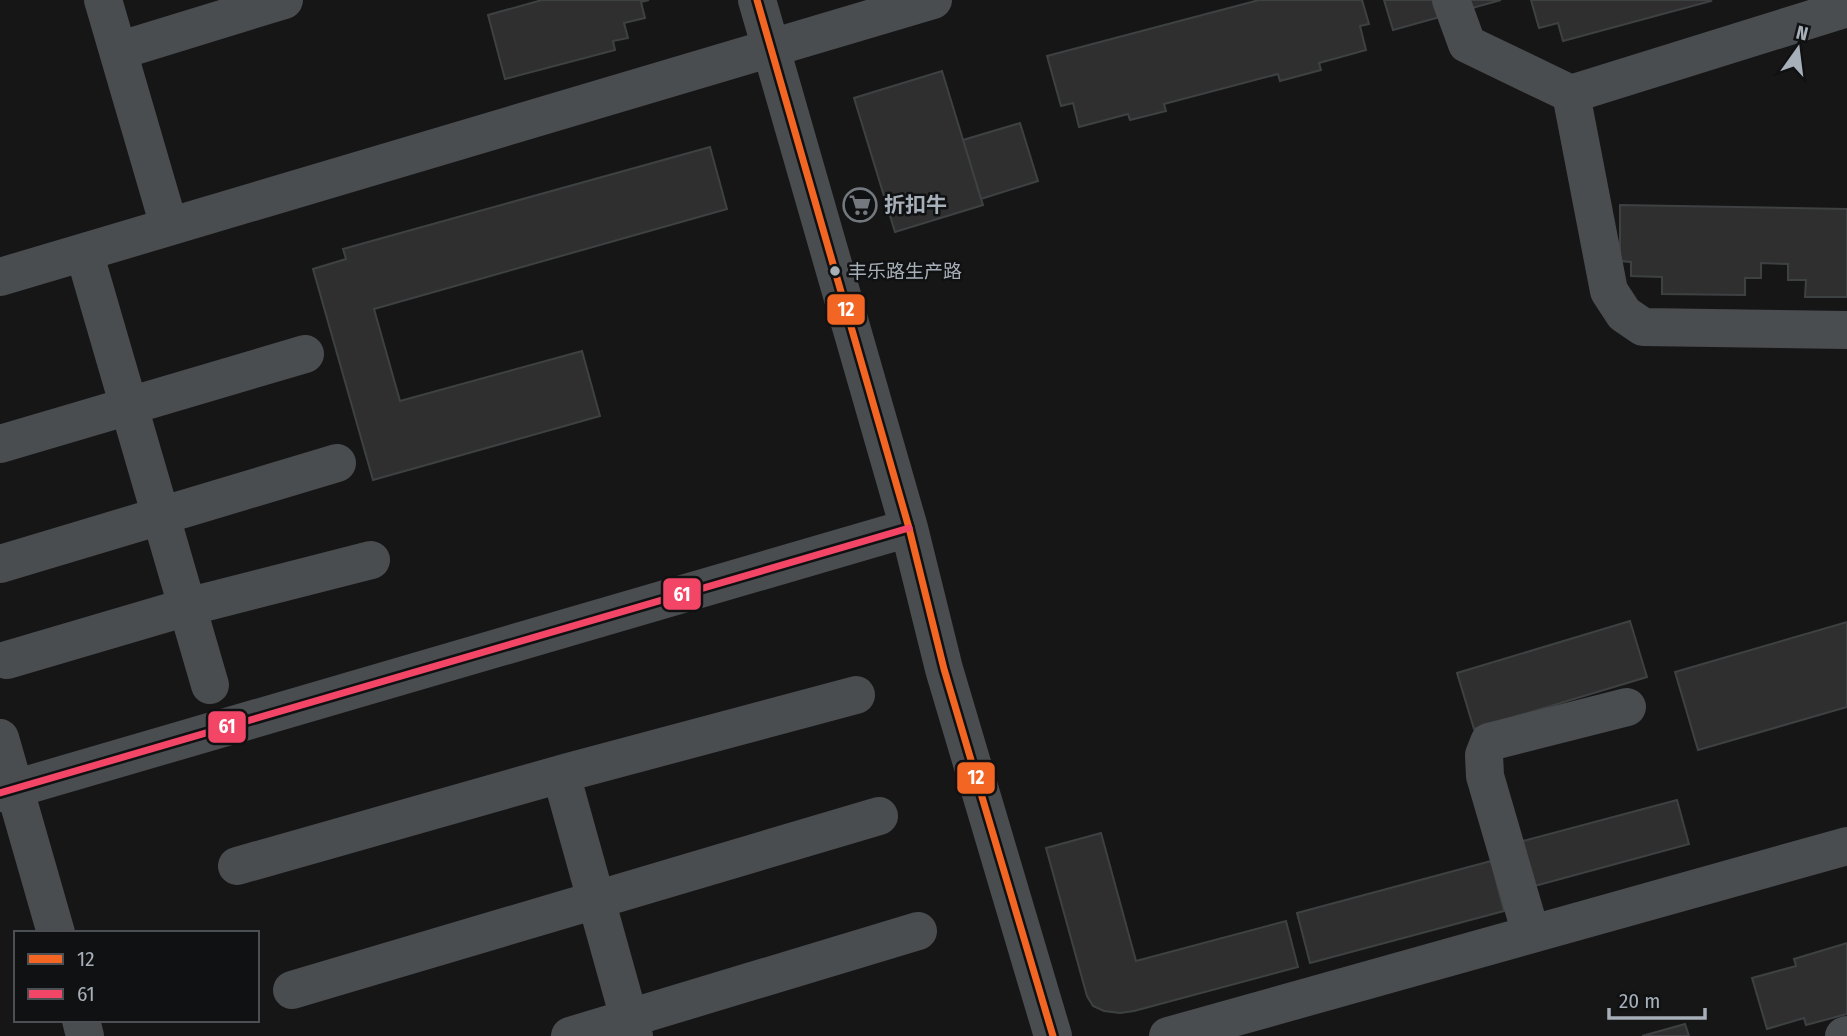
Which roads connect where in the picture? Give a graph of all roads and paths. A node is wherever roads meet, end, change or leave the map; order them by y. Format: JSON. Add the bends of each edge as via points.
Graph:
{"nodes":[{"id":1,"x":103,"y":0,"type":"edge"},
{"id":2,"x":284,"y":0,"type":"edge"},
{"id":3,"x":757,"y":0,"type":"edge"},
{"id":4,"x":933,"y":0,"type":"edge"},
{"id":5,"x":1451,"y":0,"type":"edge"},
{"id":6,"x":1847,"y":8,"type":"edge"},
{"id":7,"x":771,"y":48,"type":"junction"},
{"id":8,"x":118,"y":51,"type":"junction"},
{"id":9,"x":1571,"y":94,"type":"junction"},
{"id":10,"x":169,"y":226,"type":"junction"},
{"id":11,"x":84,"y":252,"type":"junction"},
{"id":12,"x":0,"y":276,"type":"edge"},
{"id":13,"x":1847,"y":330,"type":"edge"},
{"id":14,"x":305,"y":354,"type":"dead end"},
{"id":15,"x":129,"y":406,"type":"junction"},
{"id":16,"x":0,"y":444,"type":"edge"},
{"id":17,"x":337,"y":463,"type":"dead end"},
{"id":18,"x":160,"y":515,"type":"junction"},
{"id":19,"x":909,"y":528,"type":"junction"},
{"id":20,"x":371,"y":559,"type":"dead end"},
{"id":21,"x":0,"y":564,"type":"edge"},
{"id":22,"x":187,"y":607,"type":"junction"},
{"id":23,"x":7,"y":660,"type":"dead end"},
{"id":24,"x":210,"y":685,"type":"dead end"},
{"id":25,"x":856,"y":695,"type":"dead end"},
{"id":26,"x":1628,"y":707,"type":"dead end"},
{"id":27,"x":0,"y":738,"type":"edge"},
{"id":28,"x":561,"y":774,"type":"junction"},
{"id":29,"x":7,"y":791,"type":"edge"},
{"id":30,"x":879,"y":816,"type":"dead end"},
{"id":31,"x":1847,"y":846,"type":"edge"},
{"id":32,"x":237,"y":866,"type":"dead end"},
{"id":33,"x":596,"y":901,"type":"junction"},
{"id":34,"x":55,"y":931,"type":"edge"},
{"id":35,"x":918,"y":931,"type":"dead end"},
{"id":36,"x":1531,"y":934,"type":"junction"},
{"id":37,"x":292,"y":990,"type":"dead end"},
{"id":38,"x":632,"y":1027,"type":"edge"},
{"id":39,"x":570,"y":1036,"type":"edge"},
{"id":40,"x":1053,"y":1036,"type":"edge"},
{"id":41,"x":1168,"y":1036,"type":"edge"}],
"edges":[{"from":1,"to":8,"type":"street"},
{"from":2,"to":8,"type":"street"},
{"from":3,"to":7,"type":"street"},
{"from":4,"to":7,"type":"street"},
{"from":5,"to":9,"type":"street","via":[[1466,44]]},
{"from":6,"to":9,"type":"street"},
{"from":7,"to":10,"type":"street"},
{"from":7,"to":19,"type":"street"},
{"from":8,"to":10,"type":"street"},
{"from":9,"to":13,"type":"street","via":[[1609,291],[1623,314],[1643,327]]},
{"from":10,"to":11,"type":"street"},
{"from":11,"to":12,"type":"street"},
{"from":11,"to":15,"type":"street"},
{"from":14,"to":15,"type":"street"},
{"from":15,"to":16,"type":"street"},
{"from":15,"to":18,"type":"street"},
{"from":17,"to":18,"type":"street"},
{"from":18,"to":21,"type":"street"},
{"from":18,"to":22,"type":"street"},
{"from":19,"to":29,"type":"street"},
{"from":19,"to":40,"type":"street","via":[[944,670]]},
{"from":20,"to":22,"type":"street"},
{"from":22,"to":23,"type":"street"},
{"from":22,"to":24,"type":"street"},
{"from":25,"to":28,"type":"street"},
{"from":26,"to":36,"type":"street","via":[[1489,742],[1485,775]]},
{"from":27,"to":29,"type":"street"},
{"from":28,"to":32,"type":"street"},
{"from":28,"to":33,"type":"street"},
{"from":29,"to":34,"type":"street"},
{"from":30,"to":33,"type":"street"},
{"from":31,"to":36,"type":"street"},
{"from":33,"to":37,"type":"street"},
{"from":33,"to":38,"type":"street"},
{"from":35,"to":38,"type":"street"},
{"from":36,"to":41,"type":"street"},
{"from":38,"to":39,"type":"street"}]}
